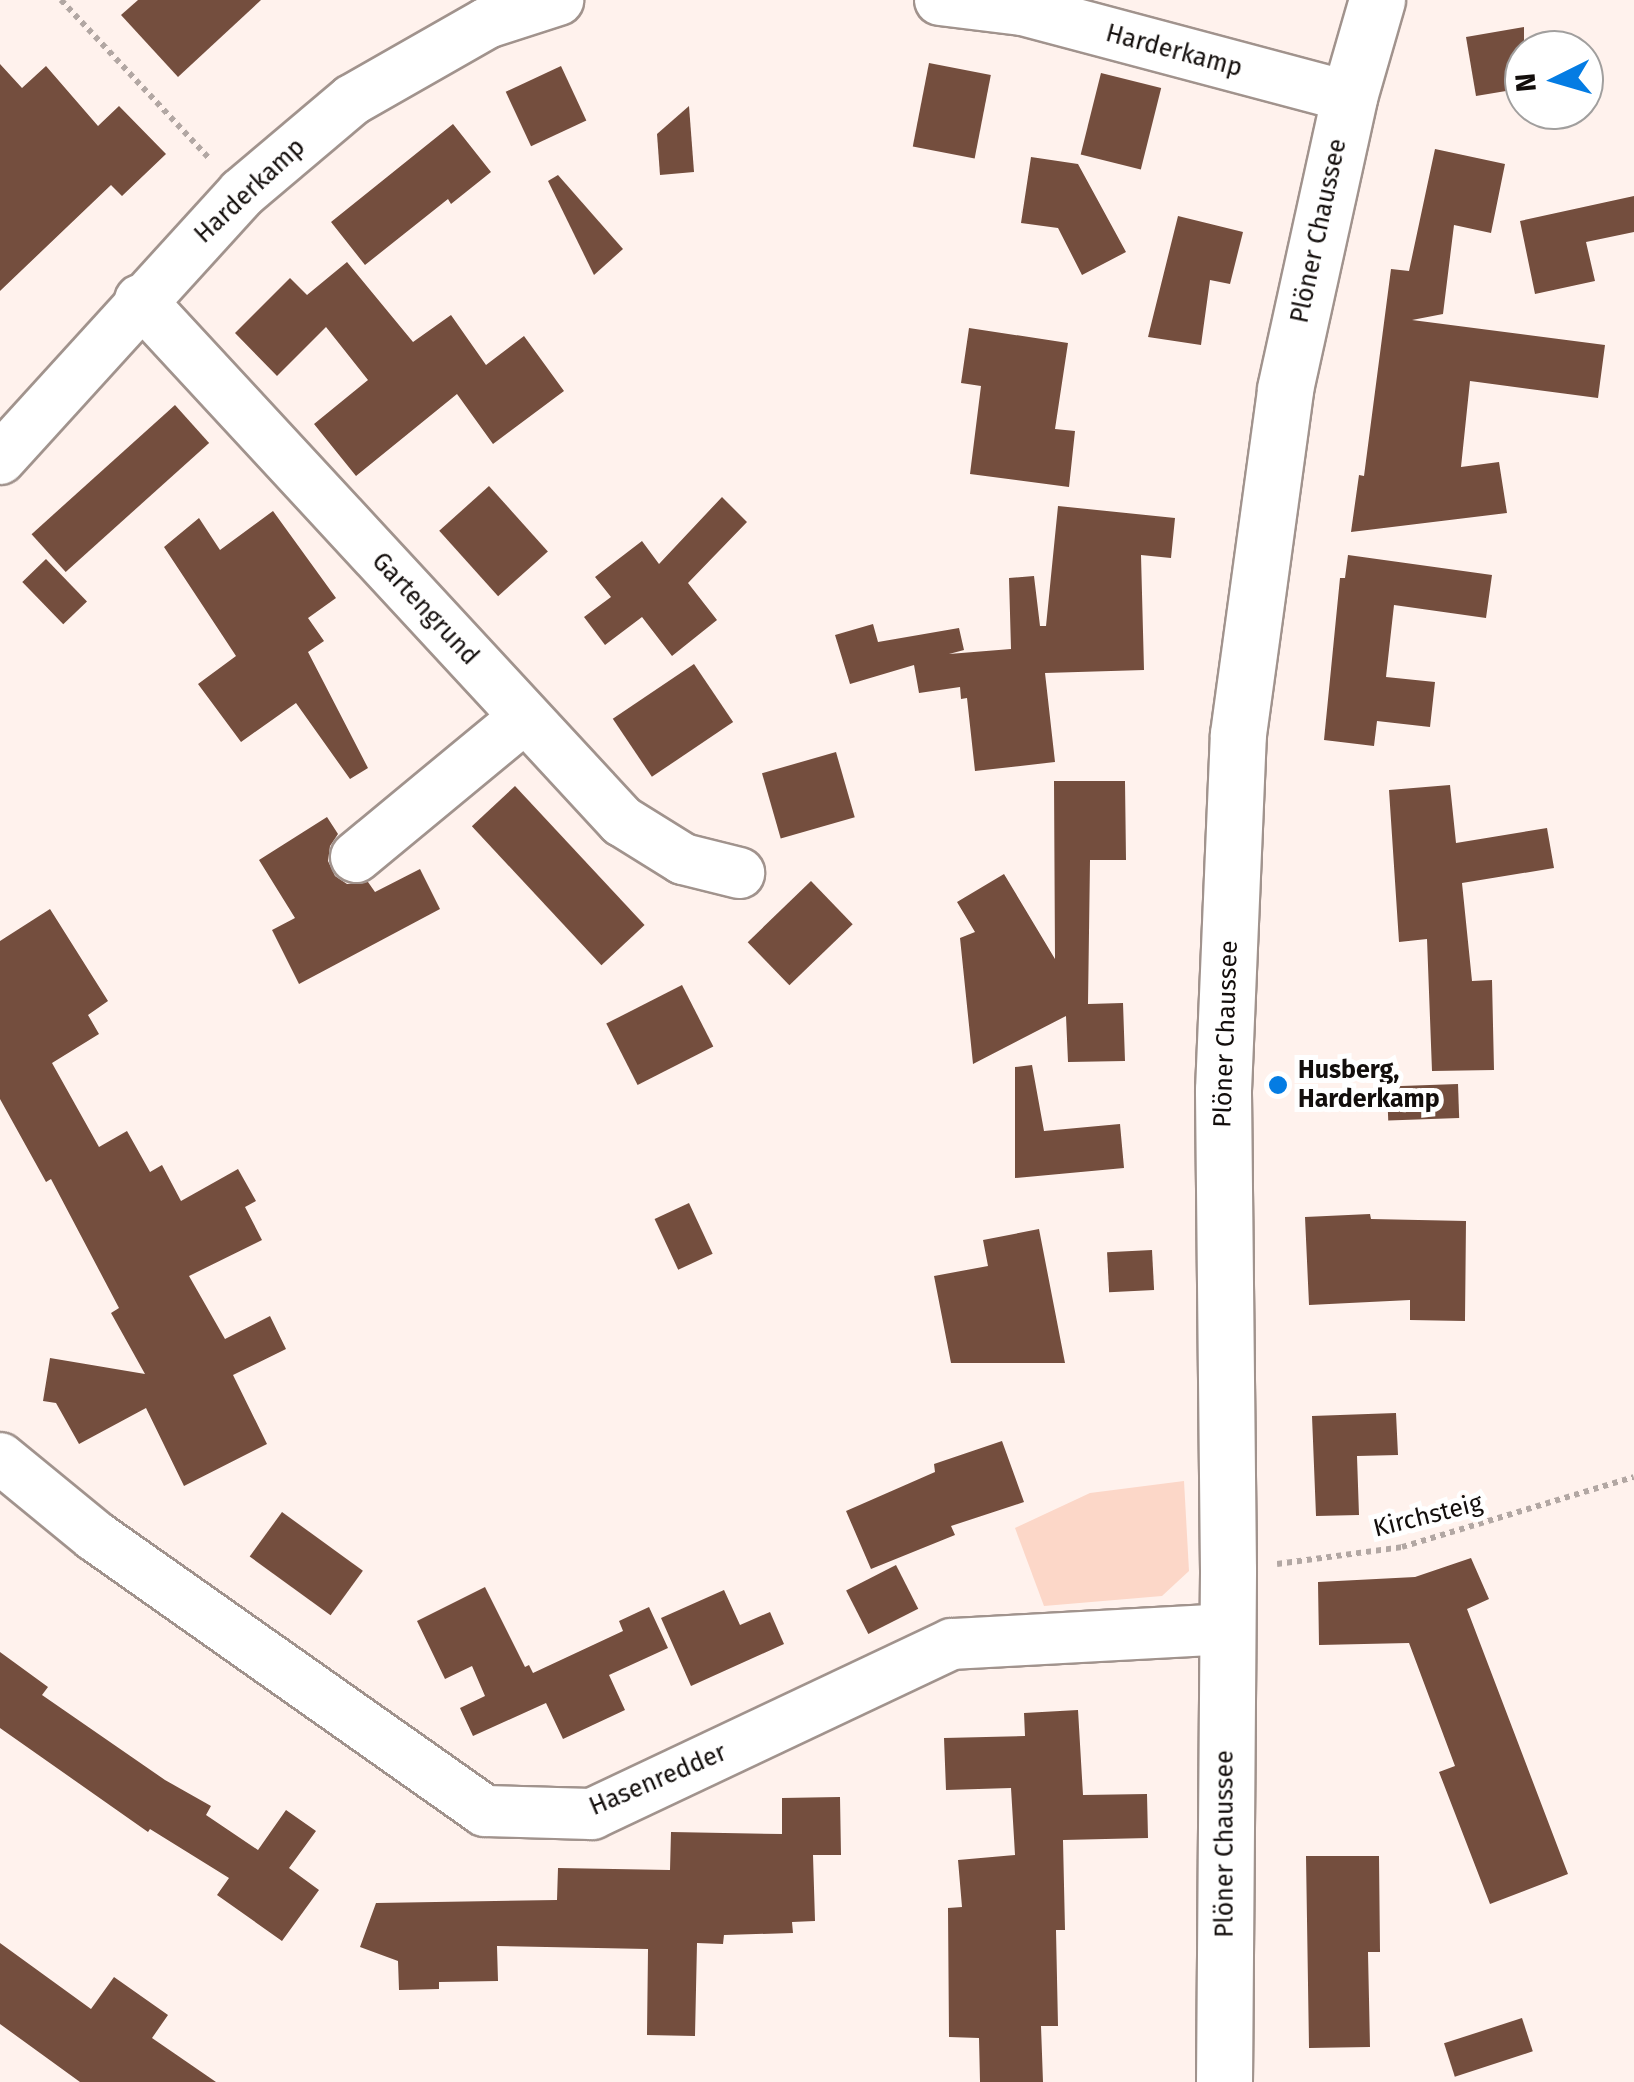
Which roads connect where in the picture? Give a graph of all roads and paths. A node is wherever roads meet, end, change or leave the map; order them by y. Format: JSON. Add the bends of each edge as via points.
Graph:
{"nodes":[{"id":1,"x":61,"y":0,"type":"edge"},
{"id":2,"x":558,"y":0,"type":"edge"},
{"id":3,"x":940,"y":0,"type":"edge"},
{"id":4,"x":1376,"y":0,"type":"edge"},
{"id":5,"x":1348,"y":98,"type":"junction"},
{"id":6,"x":242,"y":193,"type":"junction"},
{"id":7,"x":140,"y":300,"type":"junction"},
{"id":8,"x":0,"y":459,"type":"edge"},
{"id":9,"x":525,"y":717,"type":"junction"},
{"id":10,"x":356,"y":857,"type":"dead end"},
{"id":11,"x":739,"y":872,"type":"dead end"},
{"id":12,"x":0,"y":1458,"type":"edge"},
{"id":13,"x":1634,"y":1477,"type":"edge"},
{"id":14,"x":1228,"y":1570,"type":"junction"},
{"id":15,"x":1227,"y":1629,"type":"junction"},
{"id":16,"x":1224,"y":2082,"type":"edge"}],
"edges":[{"from":1,"to":6,"type":"path"},
{"from":2,"to":6,"type":"street","name":"Harderkamp","via":[[487,23],[352,100]]},
{"from":3,"to":5,"type":"street","name":"Harderkamp","via":[[1024,10]]},
{"from":4,"to":5,"type":"main road","name":"Plöner Chaussee"},
{"from":5,"to":14,"type":"main road","name":"Plöner Chaussee","via":[[1285,389],[1238,734],[1222,1090]]},
{"from":6,"to":7,"type":"street","name":"Harderkamp"},
{"from":7,"to":8,"type":"street","name":"Harderkamp"},
{"from":7,"to":9,"type":"street","name":"Gartengrund"},
{"from":9,"to":10,"type":"street"},
{"from":9,"to":11,"type":"street","name":"Gartengrund","via":[[622,821],[683,859]]},
{"from":12,"to":15,"type":"street","name":"Hasenredder","via":[[95,1536],[486,1811],[592,1814],[952,1644]]},
{"from":13,"to":14,"type":"path","name":"Kirchsteig","via":[[1402,1547]]},
{"from":14,"to":15,"type":"main road","name":"Plöner Chaussee"},
{"from":15,"to":16,"type":"main road","name":"Plöner Chaussee"}]}
